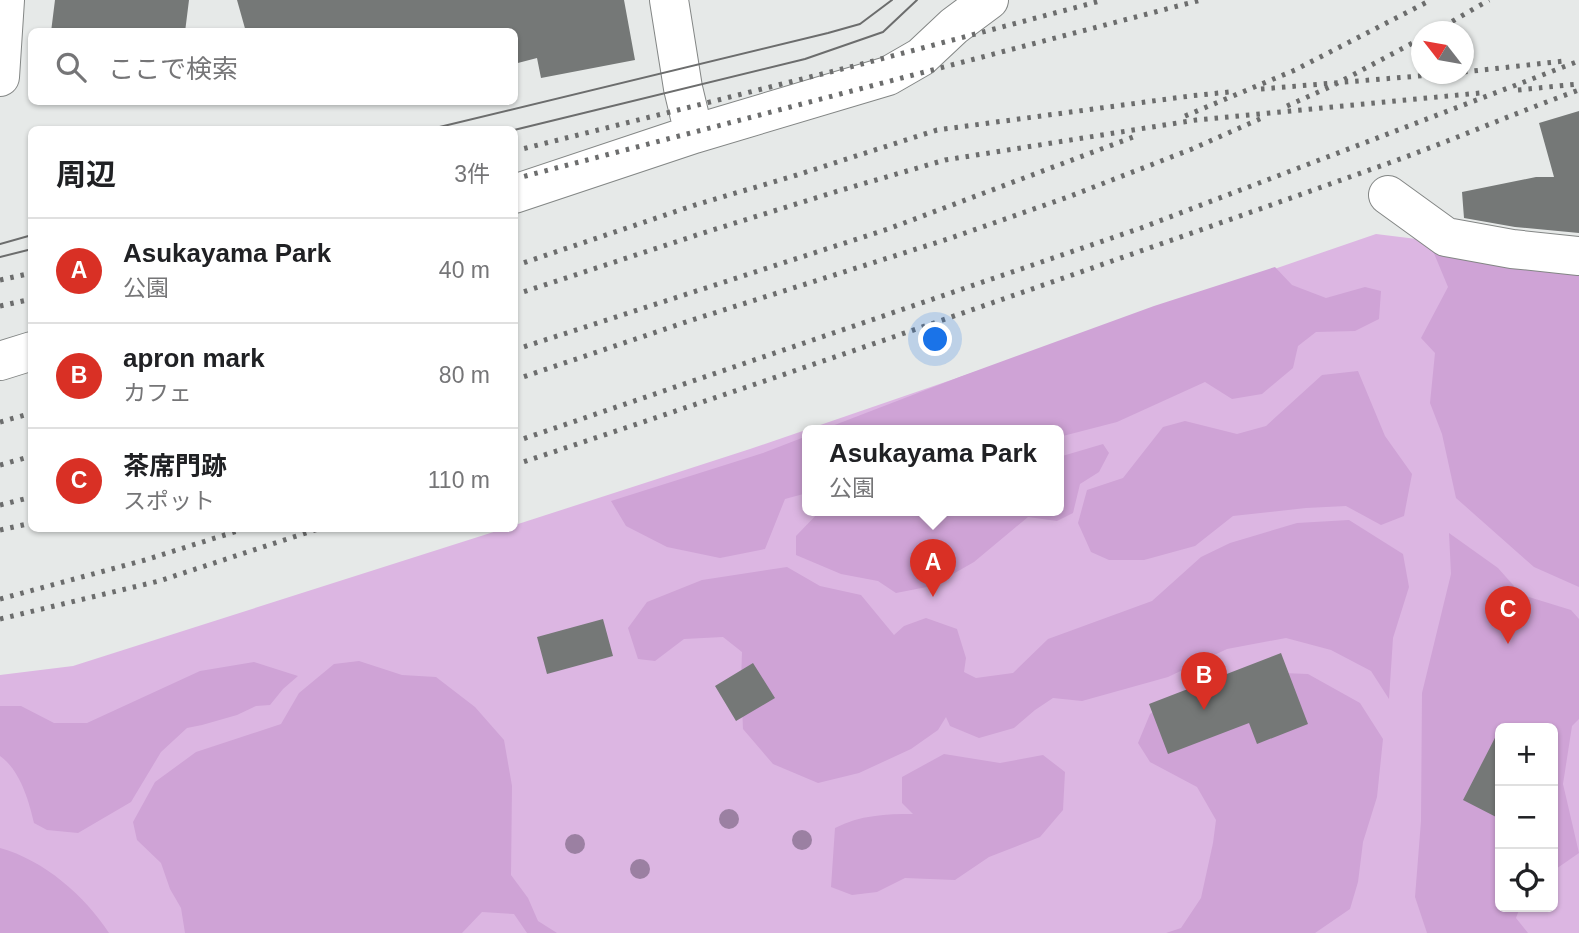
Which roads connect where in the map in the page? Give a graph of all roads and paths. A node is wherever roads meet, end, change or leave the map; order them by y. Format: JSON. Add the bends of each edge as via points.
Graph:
{"nodes":[{"id":1,"x":5,"y":0,"type":"edge"},
{"id":2,"x":668,"y":0,"type":"edge"},
{"id":3,"x":989,"y":0,"type":"edge"},
{"id":4,"x":0,"y":77,"type":"edge"},
{"id":5,"x":694,"y":134,"type":"junction"},
{"id":6,"x":518,"y":193,"type":"edge"},
{"id":7,"x":1388,"y":195,"type":"dead end"},
{"id":8,"x":1579,"y":256,"type":"edge"},
{"id":9,"x":28,"y":352,"type":"edge"},
{"id":10,"x":0,"y":361,"type":"edge"}],
"edges":[{"from":1,"to":4,"type":"street"},
{"from":2,"to":5,"type":"street"},
{"from":3,"to":5,"type":"street","via":[[921,57],[888,76]]},
{"from":5,"to":6,"type":"street"},
{"from":7,"to":8,"type":"street","via":[[1446,237]]},
{"from":9,"to":10,"type":"street"}]}
